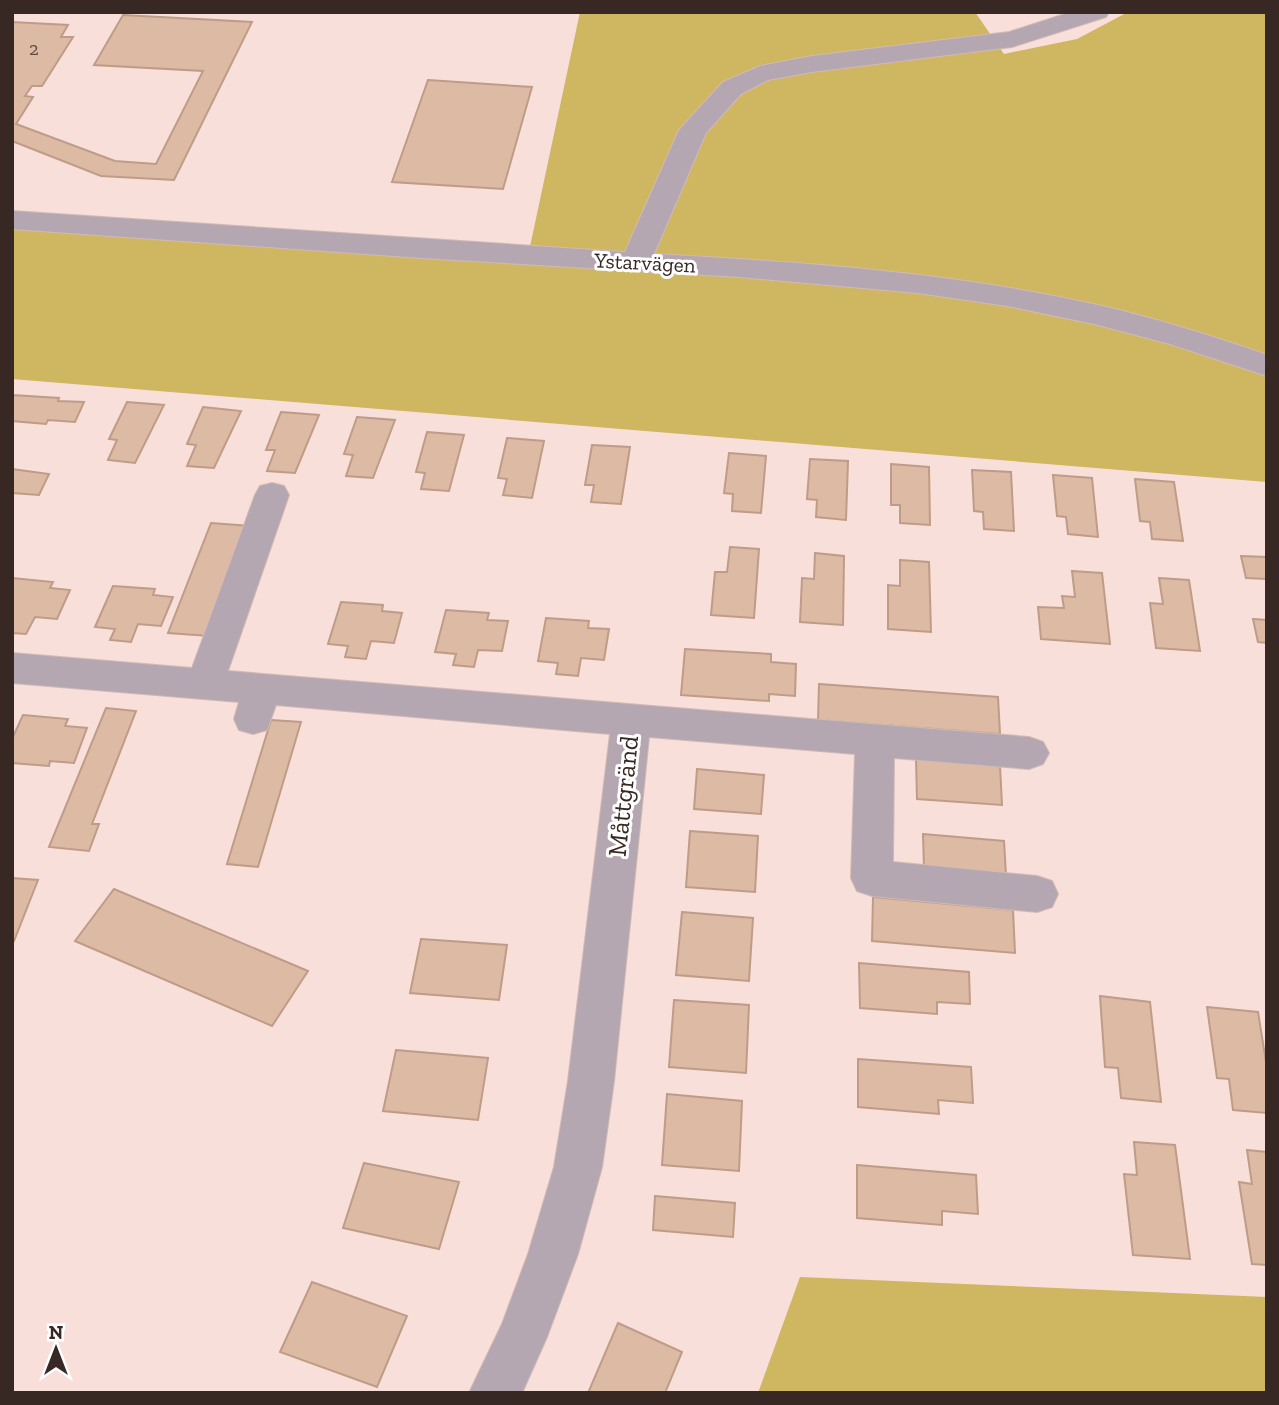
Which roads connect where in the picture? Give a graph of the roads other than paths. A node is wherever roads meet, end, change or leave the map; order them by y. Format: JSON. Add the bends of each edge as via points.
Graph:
{"nodes":[{"id":1,"x":1097,"y":12,"type":"edge"},
{"id":2,"x":12,"y":220,"type":"edge"},
{"id":3,"x":636,"y":262,"type":"junction"},
{"id":4,"x":1267,"y":366,"type":"edge"},
{"id":5,"x":272,"y":495,"type":"dead end"},
{"id":6,"x":12,"y":668,"type":"edge"},
{"id":7,"x":205,"y":684,"type":"junction"},
{"id":8,"x":631,"y":719,"type":"junction"},
{"id":9,"x":874,"y":740,"type":"junction"},
{"id":10,"x":1029,"y":753,"type":"dead end"},
{"id":11,"x":1037,"y":894,"type":"dead end"},
{"id":12,"x":495,"y":1393,"type":"edge"}],
"edges":[{"from":1,"to":3,"type":"street","via":[[1012,38],[811,64],[760,74],[732,88],[693,130]]},
{"from":2,"to":3,"type":"street","name":"Ystarvägen"},
{"from":3,"to":4,"type":"street","name":"Ystarvägen","via":[[833,274],[989,292],[1129,322]]},
{"from":5,"to":7,"type":"street"},
{"from":6,"to":7,"type":"street","name":"Måttgränd"},
{"from":7,"to":8,"type":"street","name":"Måttgränd","via":[[258,704]]},
{"from":8,"to":9,"type":"street"},
{"from":8,"to":12,"type":"street","name":"Måttgränd","via":[[578,1167],[553,1254]]},
{"from":9,"to":10,"type":"street"},
{"from":9,"to":11,"type":"street","via":[[872,878]]}]}
